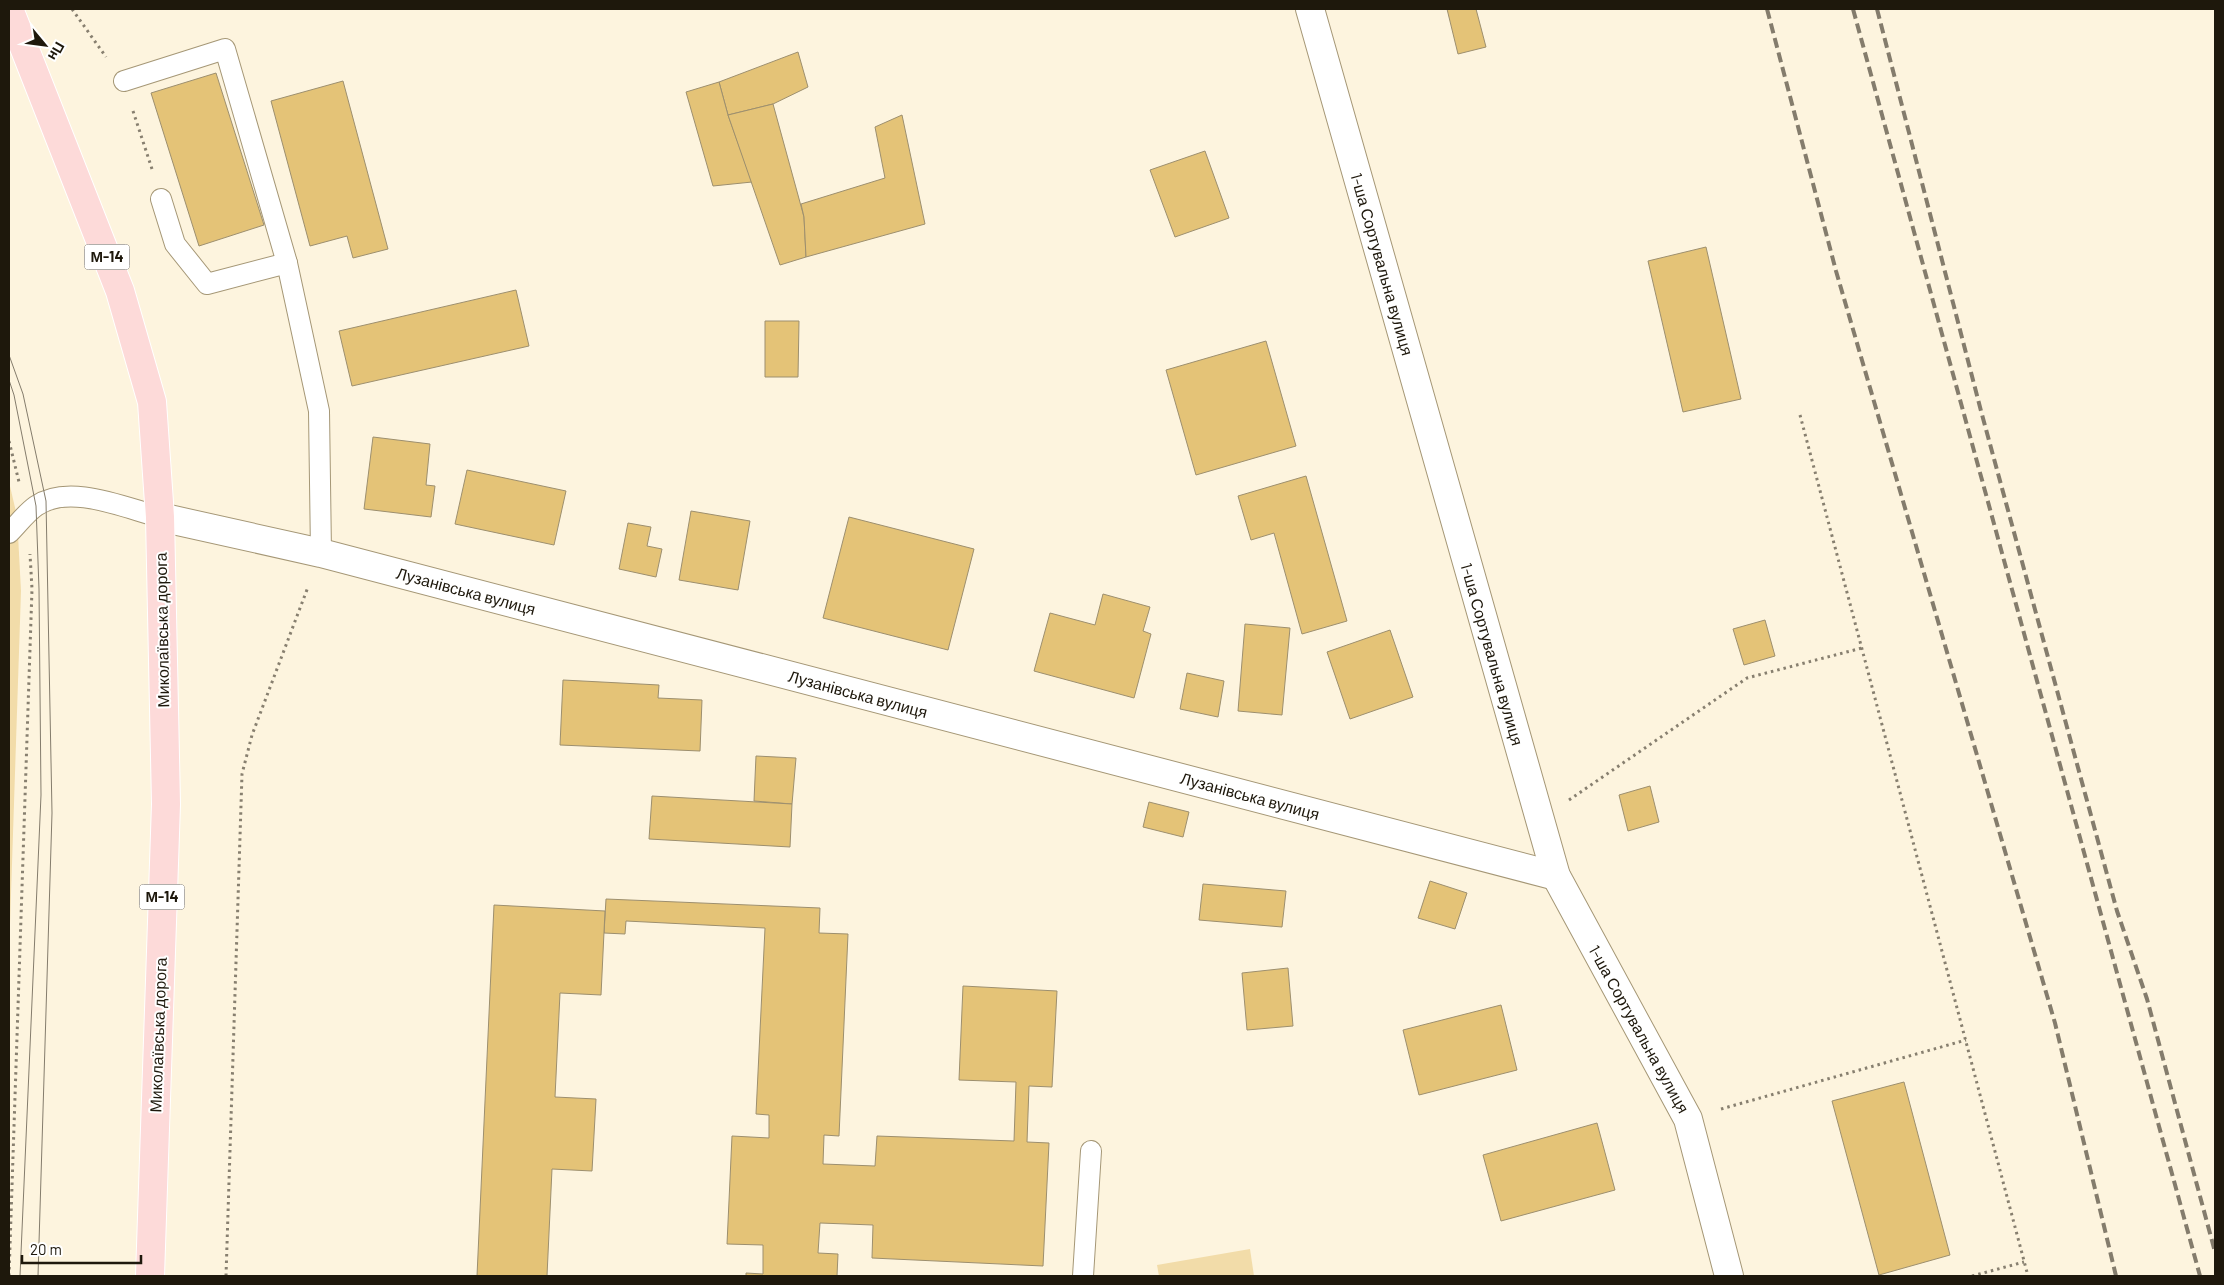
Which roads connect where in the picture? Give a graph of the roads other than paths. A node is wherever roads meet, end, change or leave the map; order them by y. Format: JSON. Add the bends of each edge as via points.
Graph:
{"nodes":[{"id":1,"x":9,"y":9,"type":"edge"},
{"id":2,"x":1310,"y":9,"type":"edge"},
{"id":3,"x":124,"y":81,"type":"dead end"},
{"id":4,"x":161,"y":200,"type":"dead end"},
{"id":5,"x":287,"y":263,"type":"junction"},
{"id":6,"x":160,"y":517,"type":"junction"},
{"id":7,"x":9,"y":533,"type":"edge"},
{"id":8,"x":321,"y":553,"type":"junction"},
{"id":9,"x":1556,"y":876,"type":"junction"},
{"id":10,"x":1091,"y":1151,"type":"dead end"},
{"id":11,"x":150,"y":1276,"type":"edge"},
{"id":12,"x":1083,"y":1276,"type":"edge"},
{"id":13,"x":1729,"y":1276,"type":"edge"}],
"edges":[{"from":1,"to":6,"type":"main road","name":"Миколаївська дорога","number":"М-14","via":[[120,291],[152,402]]},
{"from":2,"to":9,"type":"street","name":"1-ша Сортувальна вулиця"},
{"from":3,"to":5,"type":"lane","via":[[225,49]]},
{"from":4,"to":5,"type":"lane","via":[[175,244],[207,284]]},
{"from":5,"to":8,"type":"lane","via":[[319,411]]},
{"from":6,"to":7,"type":"lane","via":[[82,496],[59,496],[36,506]]},
{"from":6,"to":8,"type":"street","name":"Лузанівська вулиця"},
{"from":6,"to":11,"type":"main road","name":"Миколаївська дорога","number":"М-14","via":[[166,804]]},
{"from":8,"to":9,"type":"street","name":"Лузанівська вулиця"},
{"from":9,"to":13,"type":"street","name":"1-ша Сортувальна вулиця","via":[[1688,1119]]},
{"from":10,"to":12,"type":"lane"}]}
